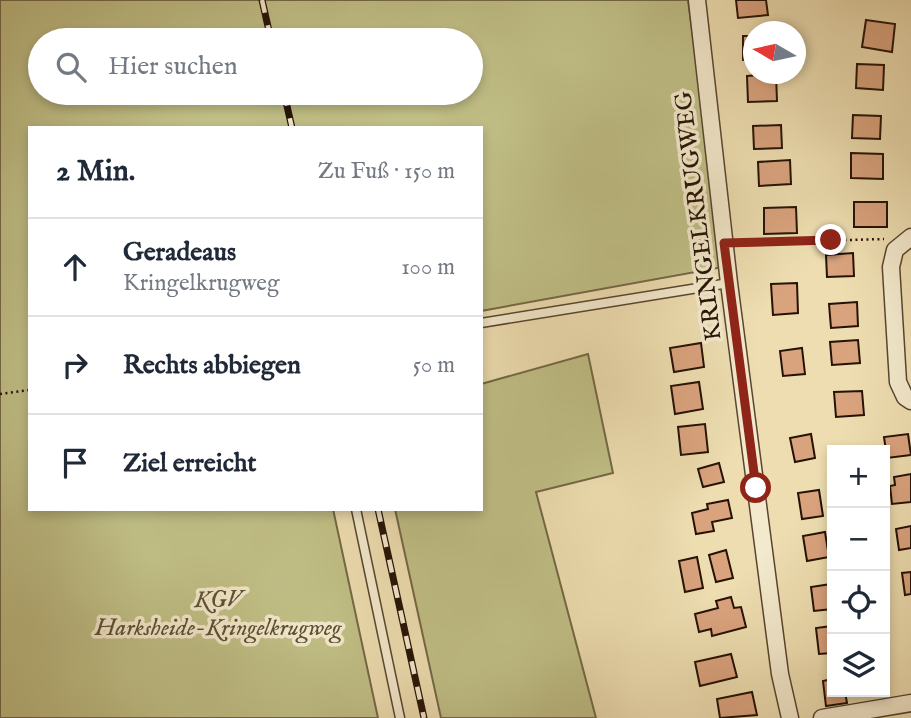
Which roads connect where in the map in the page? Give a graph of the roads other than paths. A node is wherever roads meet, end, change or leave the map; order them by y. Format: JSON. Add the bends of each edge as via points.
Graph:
{"nodes":[{"id":1,"x":697,"y":0,"type":"edge"},
{"id":2,"x":910,"y":238,"type":"edge"},
{"id":3,"x":729,"y":283,"type":"junction"},
{"id":4,"x":483,"y":323,"type":"edge"},
{"id":5,"x":911,"y":401,"type":"edge"},
{"id":6,"x":356,"y":511,"type":"edge"},
{"id":7,"x":911,"y":703,"type":"edge"},
{"id":8,"x":400,"y":718,"type":"edge"},
{"id":9,"x":790,"y":718,"type":"edge"},
{"id":10,"x":822,"y":718,"type":"edge"}],
"edges":[{"from":1,"to":3,"type":"street","name":"KRINGELKRUGWEG"},
{"from":2,"to":5,"type":"street","via":[[895,250],[891,267],[898,382]]},
{"from":3,"to":4,"type":"lane"},
{"from":3,"to":9,"type":"street","name":"KRINGELKRUGWEG","via":[[780,674]]},
{"from":6,"to":8,"type":"lane"},
{"from":7,"to":10,"type":"street"}]}
